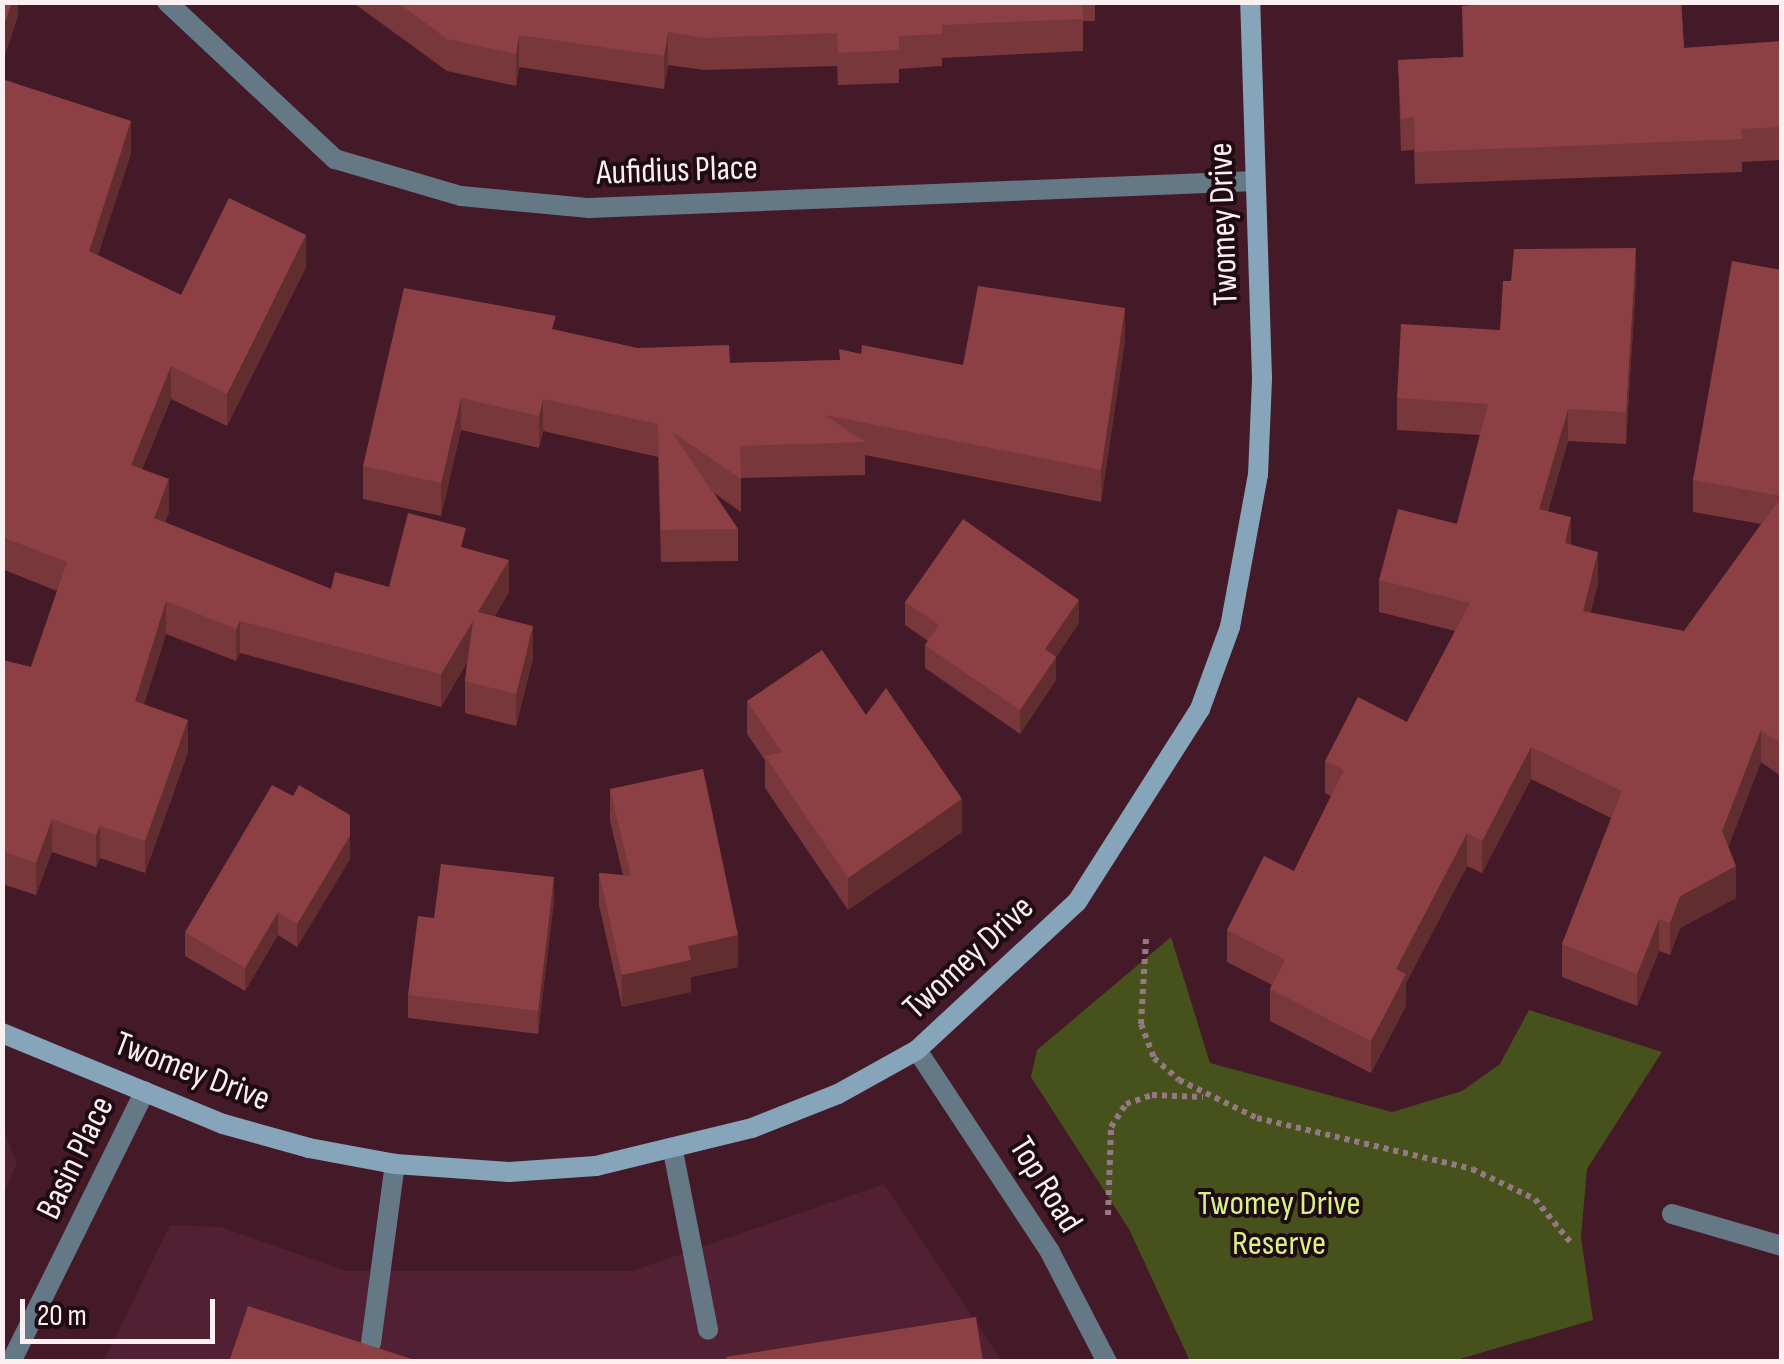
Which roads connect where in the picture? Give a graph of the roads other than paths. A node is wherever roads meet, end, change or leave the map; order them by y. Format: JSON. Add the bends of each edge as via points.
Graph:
{"nodes":[{"id":1,"x":167,"y":2,"type":"edge"},
{"id":2,"x":1250,"y":2,"type":"edge"},
{"id":3,"x":1255,"y":180,"type":"junction"},
{"id":4,"x":2,"y":1033,"type":"edge"},
{"id":5,"x":917,"y":1050,"type":"junction"},
{"id":6,"x":146,"y":1091,"type":"junction"},
{"id":7,"x":673,"y":1150,"type":"junction"},
{"id":8,"x":394,"y":1164,"type":"junction"},
{"id":9,"x":1672,"y":1214,"type":"dead end"},
{"id":10,"x":1782,"y":1246,"type":"edge"},
{"id":11,"x":708,"y":1330,"type":"dead end"},
{"id":12,"x":371,"y":1343,"type":"edge"},
{"id":13,"x":11,"y":1362,"type":"edge"},
{"id":14,"x":1107,"y":1362,"type":"edge"}],
"edges":[{"from":1,"to":3,"type":"street","name":"Aufidius Place","via":[[335,158],[461,196],[590,208]]},
{"from":2,"to":3,"type":"street","name":"Twomey Drive"},
{"from":3,"to":5,"type":"street","name":"Twomey Drive","via":[[1258,475],[1230,627],[1200,710],[1077,902]]},
{"from":4,"to":6,"type":"street","name":"Twomey Drive"},
{"from":5,"to":7,"type":"street","name":"Twomey Drive","via":[[838,1094]]},
{"from":5,"to":14,"type":"street","name":"Top Road","via":[[1050,1252]]},
{"from":6,"to":8,"type":"street","name":"Twomey Drive","via":[[223,1124]]},
{"from":6,"to":13,"type":"street","name":"Basin Place"},
{"from":7,"to":8,"type":"street","name":"Twomey Drive","via":[[596,1166],[509,1172]]},
{"from":7,"to":11,"type":"street"},
{"from":8,"to":12,"type":"street"},
{"from":9,"to":10,"type":"street"}]}
